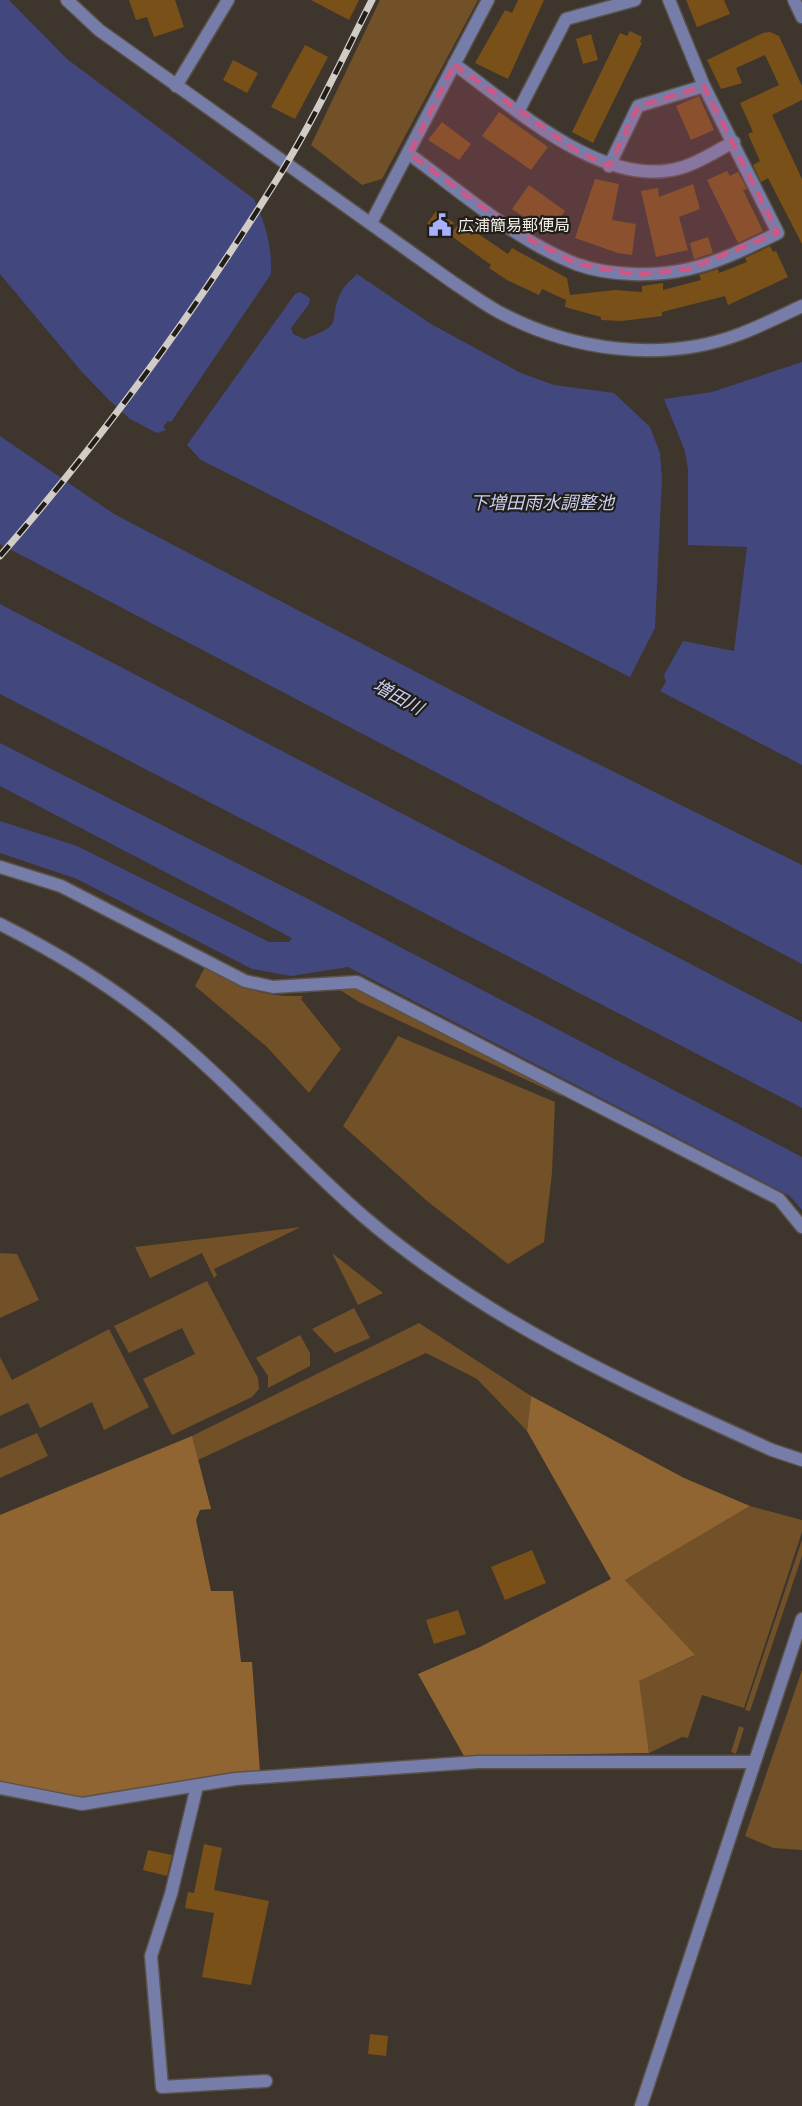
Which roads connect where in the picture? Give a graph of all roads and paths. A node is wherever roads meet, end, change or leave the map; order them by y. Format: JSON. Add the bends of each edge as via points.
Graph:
{"nodes":[{"id":1,"x":67,"y":0,"type":"edge"},
{"id":2,"x":228,"y":0,"type":"edge"},
{"id":3,"x":488,"y":0,"type":"edge"},
{"id":4,"x":635,"y":0,"type":"edge"},
{"id":5,"x":669,"y":0,"type":"edge"},
{"id":6,"x":794,"y":0,"type":"edge"},
{"id":7,"x":802,"y":17,"type":"edge"},
{"id":8,"x":454,"y":64,"type":"junction"},
{"id":9,"x":177,"y":86,"type":"junction"},
{"id":10,"x":704,"y":86,"type":"junction"},
{"id":11,"x":519,"y":110,"type":"junction"},
{"id":12,"x":734,"y":142,"type":"junction"},
{"id":13,"x":409,"y":154,"type":"junction"},
{"id":14,"x":609,"y":166,"type":"junction"},
{"id":15,"x":371,"y":223,"type":"junction"},
{"id":16,"x":802,"y":306,"type":"edge"},
{"id":17,"x":0,"y":867,"type":"edge"},
{"id":18,"x":0,"y":924,"type":"edge"},
{"id":19,"x":802,"y":1227,"type":"edge"},
{"id":20,"x":802,"y":1460,"type":"edge"},
{"id":21,"x":802,"y":1619,"type":"edge"},
{"id":22,"x":754,"y":1762,"type":"junction"},
{"id":23,"x":197,"y":1786,"type":"junction"},
{"id":24,"x":0,"y":1788,"type":"edge"},
{"id":25,"x":266,"y":2081,"type":"dead end"},
{"id":26,"x":641,"y":2106,"type":"edge"}],
"edges":[{"from":1,"to":9,"type":"street","via":[[99,30]]},
{"from":2,"to":9,"type":"street"},
{"from":3,"to":8,"type":"street"},
{"from":4,"to":11,"type":"street","via":[[566,18]]},
{"from":5,"to":10,"type":"street"},
{"from":6,"to":7,"type":"street"},
{"from":8,"to":11,"type":"street"},
{"from":8,"to":13,"type":"street"},
{"from":9,"to":15,"type":"street"},
{"from":10,"to":12,"type":"street"},
{"from":10,"to":14,"type":"street","via":[[638,106]]},
{"from":11,"to":14,"type":"street","via":[[577,151]]},
{"from":12,"to":13,"type":"street","via":[[778,233],[689,269],[638,275],[577,264],[531,240]]},
{"from":12,"to":14,"type":"street","via":[[680,168],[643,172]]},
{"from":13,"to":15,"type":"street"},
{"from":15,"to":16,"type":"street","via":[[497,311],[538,330],[591,344],[654,351],[697,345],[738,335]]},
{"from":17,"to":19,"type":"street","via":[[61,886],[245,981],[273,987],[357,982],[779,1199]]},
{"from":18,"to":20,"type":"street","via":[[96,978],[163,1028],[364,1216],[438,1273],[521,1328],[599,1370],[772,1450]]},
{"from":21,"to":22,"type":"street"},
{"from":22,"to":23,"type":"street","via":[[478,1762],[236,1779]]},
{"from":22,"to":26,"type":"street"},
{"from":23,"to":24,"type":"street","via":[[82,1804]]},
{"from":23,"to":25,"type":"street","via":[[171,1894],[151,1956],[162,2087]]}]}
